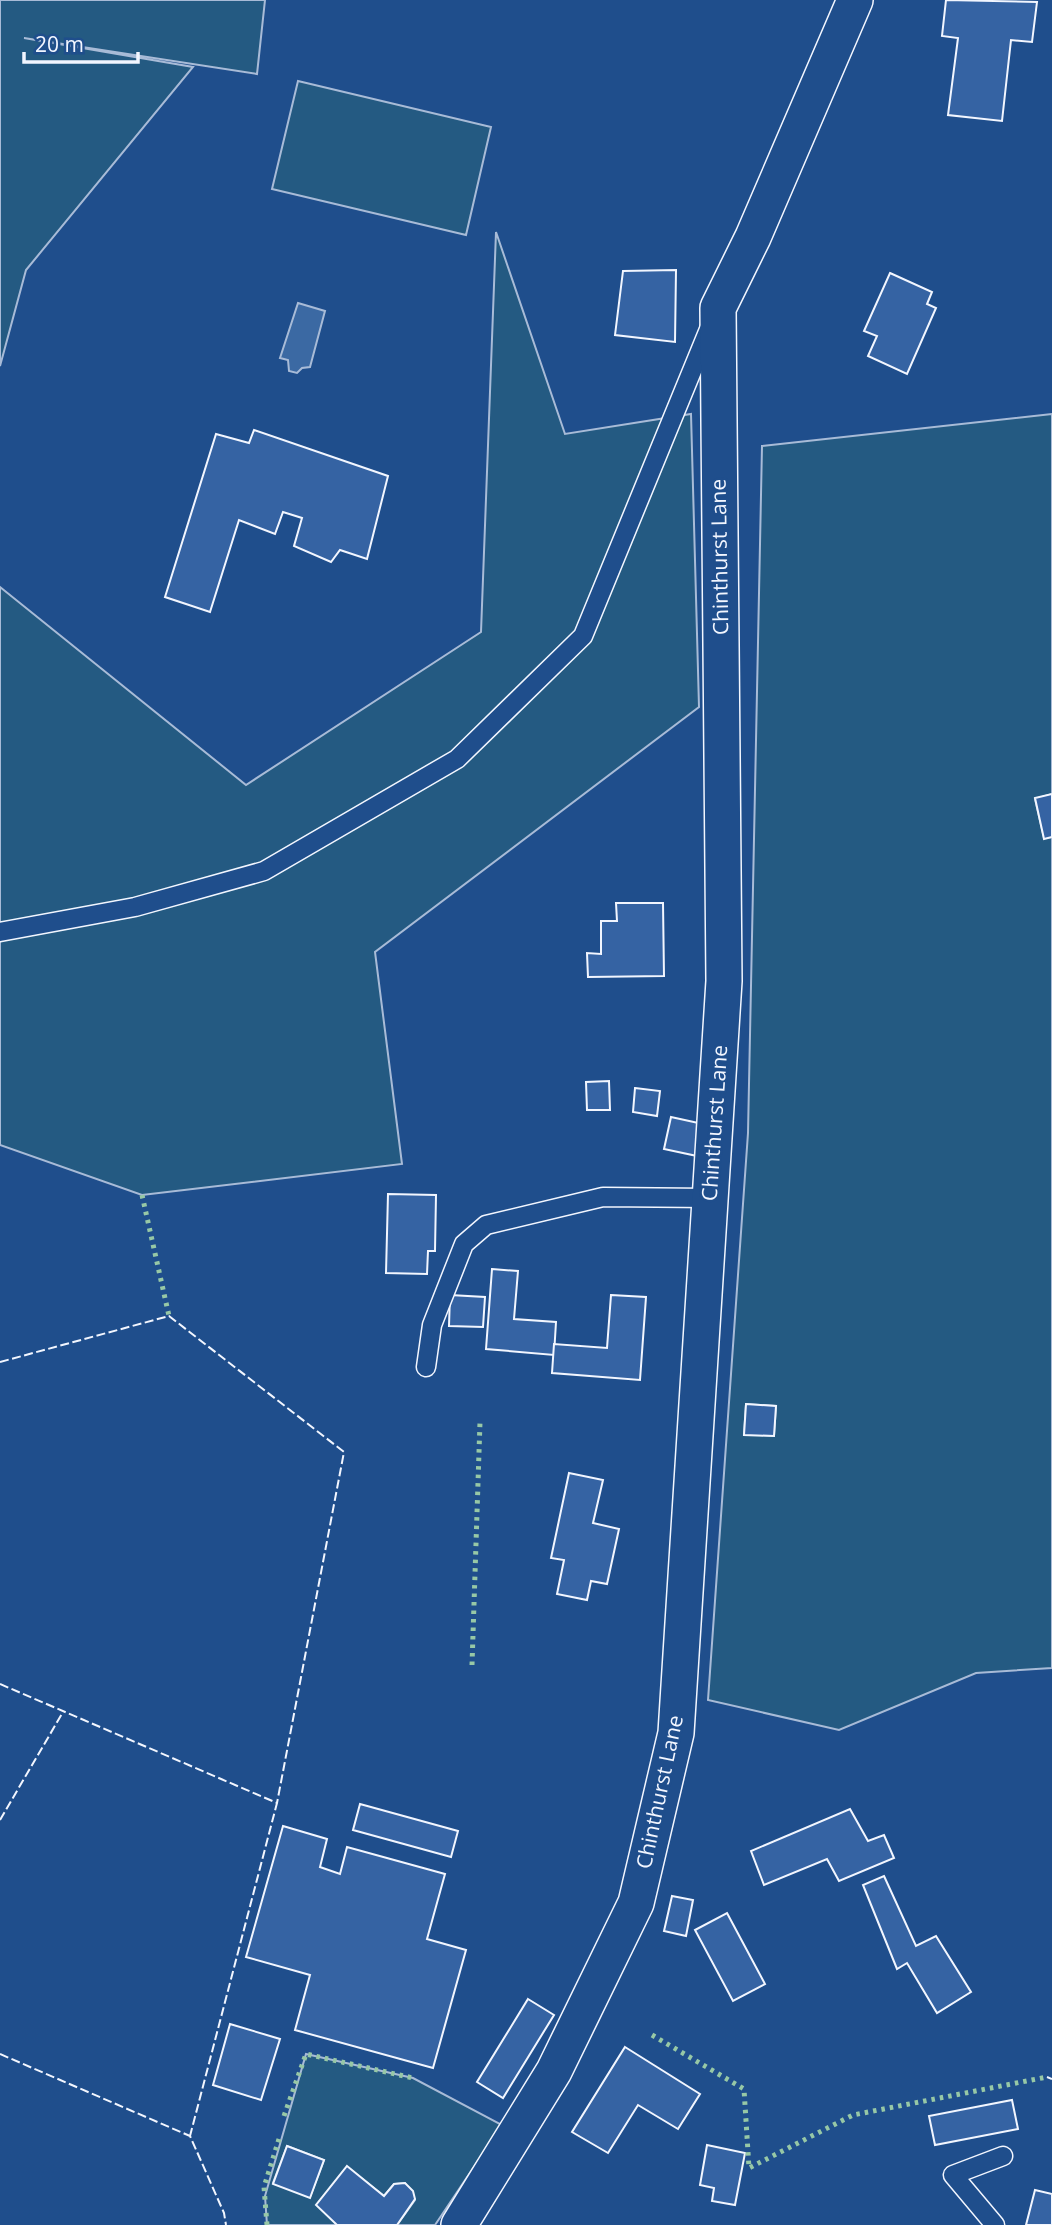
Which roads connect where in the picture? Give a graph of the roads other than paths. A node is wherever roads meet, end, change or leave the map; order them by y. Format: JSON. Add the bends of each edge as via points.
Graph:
{"nodes":[{"id":1,"x":855,"y":0,"type":"edge"},
{"id":2,"x":718,"y":308,"type":"junction"},
{"id":3,"x":0,"y":932,"type":"edge"},
{"id":4,"x":710,"y":1198,"type":"junction"},
{"id":5,"x":426,"y":1367,"type":"dead end"},
{"id":6,"x":1003,"y":2156,"type":"dead end"},
{"id":7,"x":459,"y":2225,"type":"edge"},
{"id":8,"x":995,"y":2225,"type":"edge"}],
"edges":[{"from":1,"to":2,"type":"street","name":"Chinthurst Lane"},
{"from":2,"to":3,"type":"lane","via":[[583,636],[457,759],[264,871],[135,907]]},
{"from":2,"to":4,"type":"street","name":"Chinthurst Lane","via":[[724,981]]},
{"from":4,"to":5,"type":"lane","via":[[603,1197],[486,1225],[464,1244],[432,1325]]},
{"from":4,"to":7,"type":"street","name":"Chinthurst Lane","via":[[676,1733],[636,1903],[554,2071]]},
{"from":6,"to":8,"type":"lane","via":[[953,2175]]}]}
